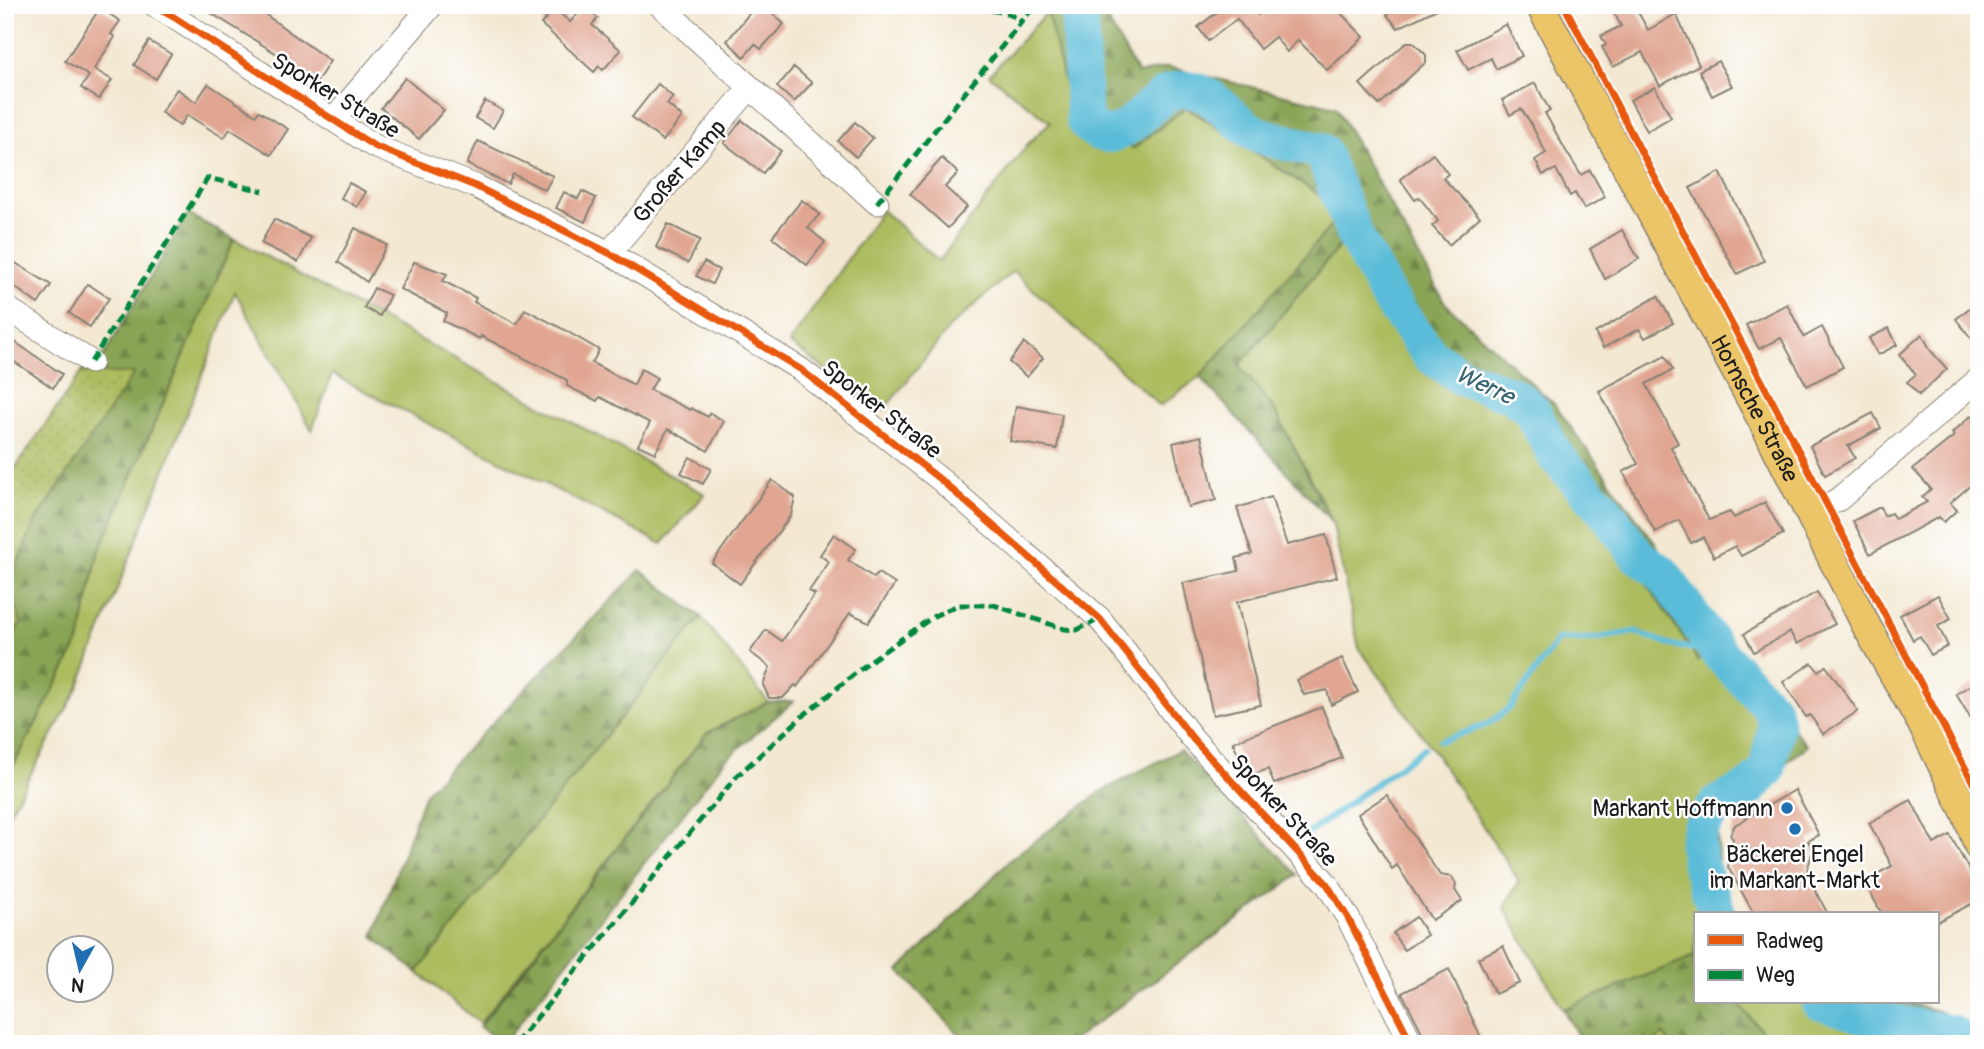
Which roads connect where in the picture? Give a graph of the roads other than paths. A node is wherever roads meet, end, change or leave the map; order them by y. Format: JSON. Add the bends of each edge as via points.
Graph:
{"nodes":[{"id":1,"x":155,"y":5,"type":"edge"},
{"id":2,"x":432,"y":5,"type":"edge"},
{"id":3,"x":660,"y":5,"type":"edge"},
{"id":4,"x":1541,"y":5,"type":"edge"},
{"id":5,"x":749,"y":89,"type":"junction"},
{"id":6,"x":335,"y":118,"type":"junction"},
{"id":7,"x":877,"y":203,"type":"dead end"},
{"id":8,"x":609,"y":253,"type":"junction"},
{"id":9,"x":5,"y":307,"type":"edge"},
{"id":10,"x":91,"y":362,"type":"dead end"},
{"id":11,"x":1979,"y":379,"type":"edge"},
{"id":12,"x":1810,"y":515,"type":"junction"},
{"id":13,"x":1973,"y":817,"type":"edge"},
{"id":14,"x":1979,"y":846,"type":"edge"},
{"id":15,"x":1412,"y":1044,"type":"edge"}],
"edges":[{"from":1,"to":6,"type":"street","name":"Sporker Straße"},
{"from":2,"to":6,"type":"street"},
{"from":3,"to":5,"type":"street"},
{"from":4,"to":12,"type":"main road","name":"Hornsche Straße"},
{"from":5,"to":7,"type":"street"},
{"from":5,"to":8,"type":"street","name":"Großer Kamp"},
{"from":6,"to":8,"type":"street","name":"Sporker Straße","via":[[374,146],[475,186]]},
{"from":8,"to":15,"type":"street","name":"Sporker Straße","via":[[800,369],[942,481],[1100,619],[1193,739],[1327,884]]},
{"from":9,"to":10,"type":"street"},
{"from":11,"to":12,"type":"street","via":[[1839,499]]},
{"from":12,"to":13,"type":"main road","name":"Hornsche Straße"},
{"from":13,"to":14,"type":"main road","name":"Hornsche Straße"}]}
